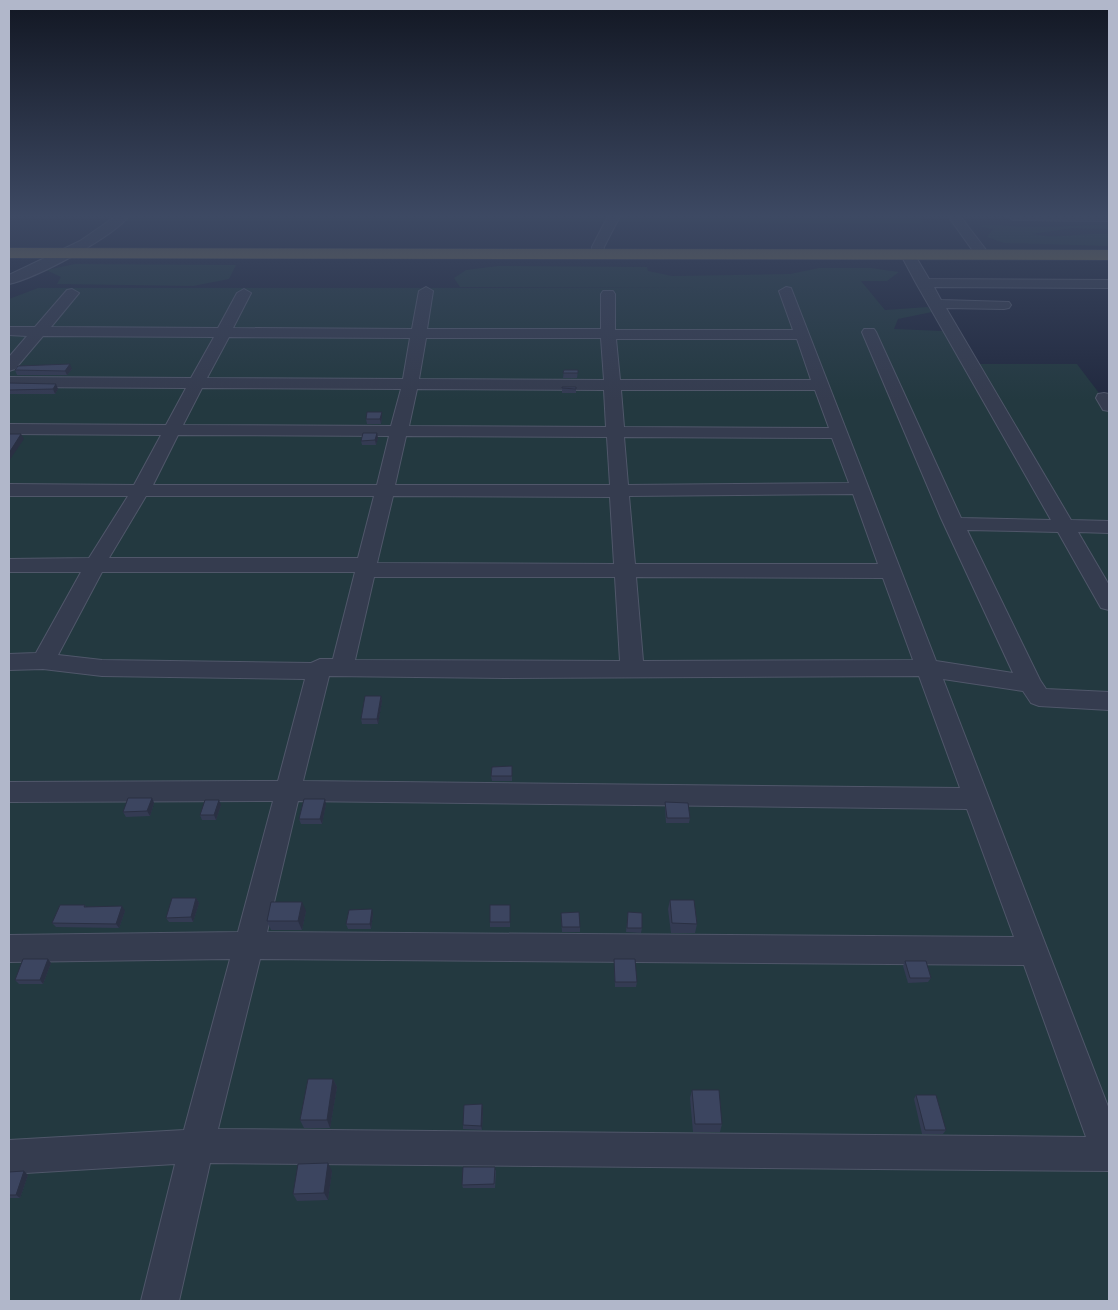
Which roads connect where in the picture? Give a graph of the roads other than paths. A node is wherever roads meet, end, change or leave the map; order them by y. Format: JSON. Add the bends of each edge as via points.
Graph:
{"nodes":[{"id":1,"x":920,"y":277,"type":"edge"},
{"id":2,"x":923,"y":283,"type":"junction"},
{"id":3,"x":1109,"y":284,"type":"edge"},
{"id":4,"x":426,"y":291,"type":"dead end"},
{"id":5,"x":786,"y":292,"type":"dead end"},
{"id":6,"x":72,"y":293,"type":"dead end"},
{"id":7,"x":244,"y":293,"type":"dead end"},
{"id":8,"x":608,"y":294,"type":"dead end"},
{"id":9,"x":936,"y":304,"type":"junction"},
{"id":10,"x":1004,"y":304,"type":"dead end"},
{"id":11,"x":9,"y":331,"type":"edge"},
{"id":12,"x":37,"y":332,"type":"junction"},
{"id":13,"x":869,"y":332,"type":"dead end"},
{"id":14,"x":223,"y":333,"type":"junction"},
{"id":15,"x":608,"y":333,"type":"junction"},
{"id":16,"x":417,"y":334,"type":"junction"},
{"id":17,"x":802,"y":335,"type":"junction"},
{"id":18,"x":9,"y":366,"type":"edge"},
{"id":19,"x":9,"y":382,"type":"edge"},
{"id":20,"x":197,"y":382,"type":"junction"},
{"id":21,"x":410,"y":384,"type":"junction"},
{"id":22,"x":612,"y":385,"type":"junction"},
{"id":23,"x":821,"y":385,"type":"junction"},
{"id":24,"x":9,"y":429,"type":"edge"},
{"id":25,"x":172,"y":430,"type":"junction"},
{"id":26,"x":399,"y":430,"type":"junction"},
{"id":27,"x":614,"y":431,"type":"junction"},
{"id":28,"x":838,"y":433,"type":"junction"},
{"id":29,"x":860,"y":488,"type":"junction"},
{"id":30,"x":9,"y":490,"type":"edge"},
{"id":31,"x":385,"y":490,"type":"junction"},
{"id":32,"x":140,"y":491,"type":"junction"},
{"id":33,"x":620,"y":492,"type":"junction"},
{"id":34,"x":954,"y":524,"type":"junction"},
{"id":35,"x":1065,"y":526,"type":"junction"},
{"id":36,"x":1109,"y":527,"type":"edge"},
{"id":37,"x":9,"y":565,"type":"edge"},
{"id":38,"x":95,"y":565,"type":"junction"},
{"id":39,"x":367,"y":568,"type":"junction"},
{"id":40,"x":625,"y":571,"type":"junction"},
{"id":41,"x":891,"y":571,"type":"junction"},
{"id":42,"x":1109,"y":603,"type":"edge"},
{"id":43,"x":42,"y":661,"type":"junction"},
{"id":44,"x":9,"y":662,"type":"edge"},
{"id":45,"x":927,"y":668,"type":"junction"},
{"id":46,"x":331,"y":669,"type":"junction"},
{"id":47,"x":632,"y":670,"type":"junction"},
{"id":48,"x":1030,"y":684,"type":"junction"},
{"id":49,"x":1109,"y":701,"type":"edge"},
{"id":50,"x":288,"y":791,"type":"junction"},
{"id":51,"x":9,"y":792,"type":"edge"},
{"id":52,"x":976,"y":798,"type":"junction"},
{"id":53,"x":249,"y":945,"type":"junction"},
{"id":54,"x":9,"y":948,"type":"edge"},
{"id":55,"x":1034,"y":951,"type":"junction"},
{"id":56,"x":197,"y":1146,"type":"junction"},
{"id":57,"x":1109,"y":1153,"type":"edge"},
{"id":58,"x":9,"y":1157,"type":"edge"},
{"id":59,"x":160,"y":1301,"type":"edge"}],
"edges":[{"from":1,"to":2,"type":"street"},
{"from":2,"to":3,"type":"street"},
{"from":2,"to":9,"type":"street"},
{"from":4,"to":16,"type":"street"},
{"from":5,"to":17,"type":"street"},
{"from":6,"to":12,"type":"street"},
{"from":7,"to":14,"type":"street"},
{"from":8,"to":15,"type":"street"},
{"from":9,"to":10,"type":"street"},
{"from":9,"to":35,"type":"street"},
{"from":11,"to":12,"type":"street"},
{"from":12,"to":14,"type":"street"},
{"from":12,"to":18,"type":"street"},
{"from":13,"to":34,"type":"street"},
{"from":14,"to":16,"type":"street"},
{"from":14,"to":20,"type":"street"},
{"from":15,"to":16,"type":"street"},
{"from":15,"to":17,"type":"street"},
{"from":15,"to":22,"type":"street"},
{"from":16,"to":21,"type":"street"},
{"from":17,"to":23,"type":"street"},
{"from":19,"to":20,"type":"street"},
{"from":20,"to":21,"type":"street"},
{"from":20,"to":25,"type":"street"},
{"from":21,"to":22,"type":"street"},
{"from":21,"to":26,"type":"street"},
{"from":22,"to":23,"type":"street"},
{"from":22,"to":27,"type":"street"},
{"from":23,"to":28,"type":"street"},
{"from":24,"to":25,"type":"street"},
{"from":25,"to":26,"type":"street"},
{"from":25,"to":32,"type":"street"},
{"from":26,"to":27,"type":"street"},
{"from":26,"to":31,"type":"street"},
{"from":27,"to":28,"type":"street"},
{"from":27,"to":33,"type":"street"},
{"from":28,"to":29,"type":"street"},
{"from":29,"to":33,"type":"street"},
{"from":29,"to":41,"type":"street"},
{"from":30,"to":32,"type":"street"},
{"from":31,"to":32,"type":"street"},
{"from":31,"to":33,"type":"street"},
{"from":31,"to":39,"type":"street"},
{"from":32,"to":38,"type":"street"},
{"from":33,"to":40,"type":"street"},
{"from":34,"to":35,"type":"street"},
{"from":34,"to":48,"type":"street"},
{"from":35,"to":36,"type":"street"},
{"from":35,"to":42,"type":"street"},
{"from":37,"to":38,"type":"street"},
{"from":38,"to":39,"type":"street"},
{"from":38,"to":43,"type":"street"},
{"from":39,"to":40,"type":"street"},
{"from":39,"to":46,"type":"street"},
{"from":40,"to":41,"type":"street"},
{"from":40,"to":47,"type":"street"},
{"from":41,"to":45,"type":"street"},
{"from":43,"to":44,"type":"street"},
{"from":43,"to":46,"type":"street","via":[[102,668]]},
{"from":45,"to":47,"type":"street"},
{"from":45,"to":48,"type":"street"},
{"from":45,"to":52,"type":"street"},
{"from":46,"to":47,"type":"street"},
{"from":46,"to":50,"type":"street"},
{"from":48,"to":49,"type":"street","via":[[1039,696]]},
{"from":50,"to":51,"type":"street"},
{"from":50,"to":52,"type":"street"},
{"from":50,"to":53,"type":"street"},
{"from":52,"to":55,"type":"street"},
{"from":53,"to":54,"type":"street"},
{"from":53,"to":55,"type":"street"},
{"from":53,"to":56,"type":"street"},
{"from":55,"to":57,"type":"street"},
{"from":56,"to":57,"type":"street"},
{"from":56,"to":58,"type":"street"},
{"from":56,"to":59,"type":"street"}]}
